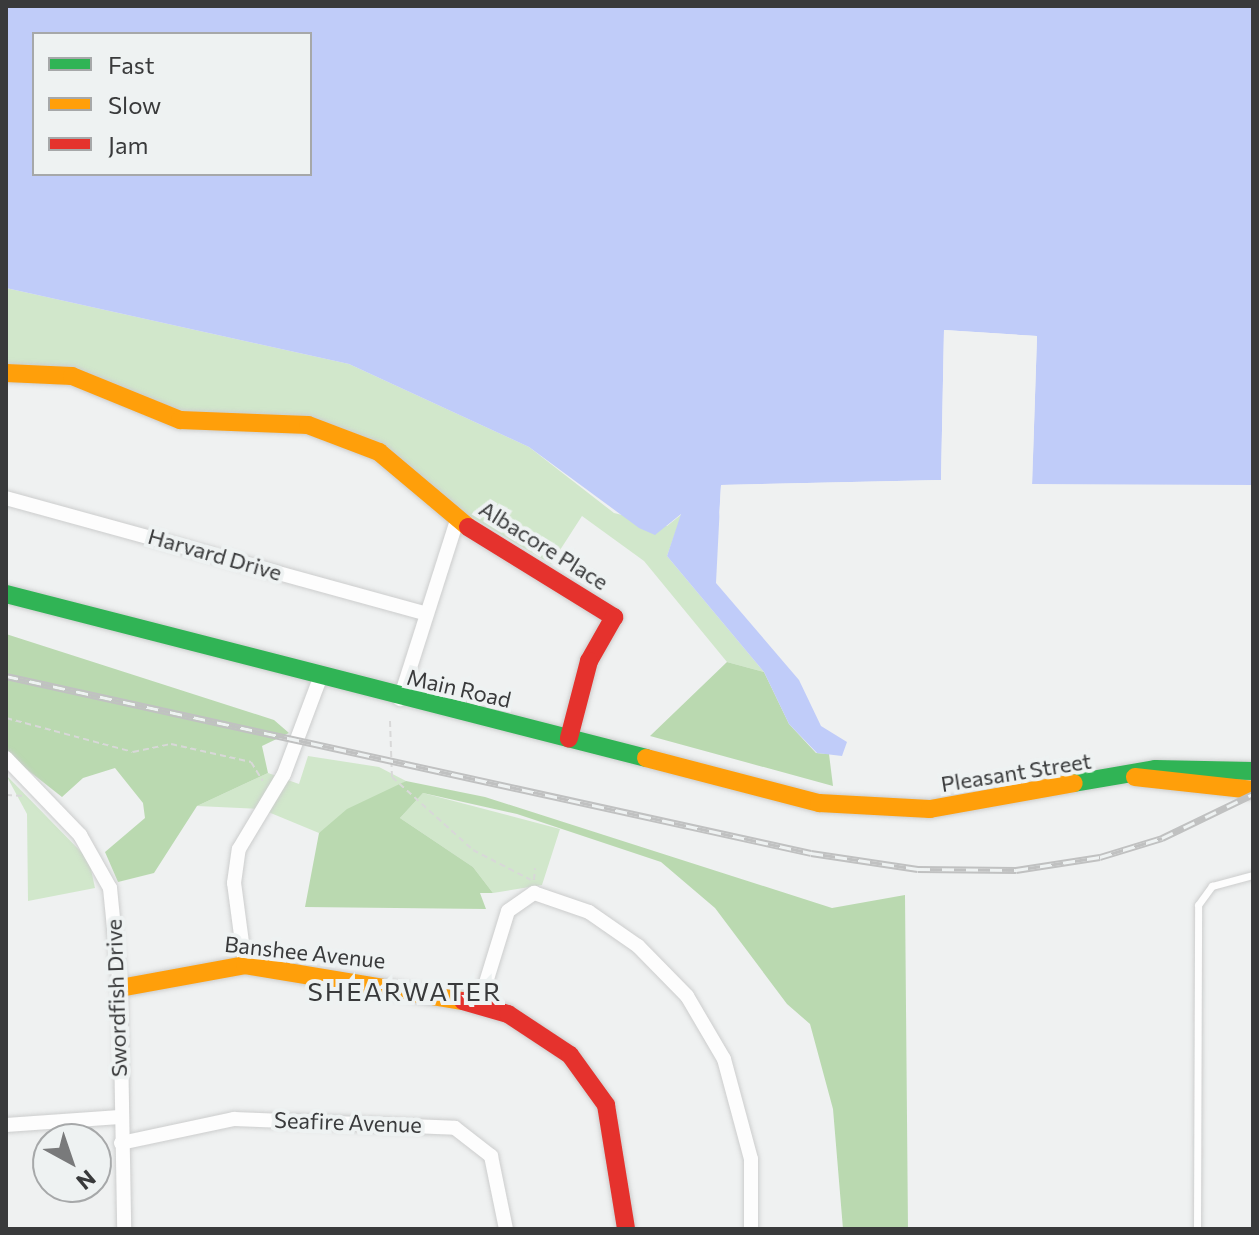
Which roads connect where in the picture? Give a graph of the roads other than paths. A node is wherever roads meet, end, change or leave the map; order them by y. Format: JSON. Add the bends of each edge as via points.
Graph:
{"nodes":[{"id":1,"x":6,"y":373,"type":"edge"},
{"id":2,"x":6,"y":498,"type":"edge"},
{"id":3,"x":457,"y":520,"type":"junction"},
{"id":4,"x":6,"y":594,"type":"edge"},
{"id":5,"x":424,"y":613,"type":"junction"},
{"id":6,"x":320,"y":678,"type":"junction"},
{"id":7,"x":400,"y":699,"type":"junction"},
{"id":8,"x":569,"y":738,"type":"junction"},
{"id":9,"x":6,"y":758,"type":"edge"},
{"id":10,"x":1253,"y":771,"type":"edge"},
{"id":11,"x":1135,"y":777,"type":"junction"},
{"id":12,"x":1253,"y":790,"type":"edge"},
{"id":13,"x":905,"y":809,"type":"joint"},
{"id":14,"x":1253,"y":875,"type":"edge"},
{"id":15,"x":245,"y":965,"type":"junction"},
{"id":16,"x":120,"y":988,"type":"junction"},
{"id":17,"x":480,"y":1002,"type":"junction"},
{"id":18,"x":120,"y":1117,"type":"junction"},
{"id":19,"x":6,"y":1125,"type":"edge"},
{"id":20,"x":121,"y":1143,"type":"junction"},
{"id":21,"x":124,"y":1229,"type":"edge"},
{"id":22,"x":506,"y":1229,"type":"edge"},
{"id":23,"x":626,"y":1229,"type":"edge"},
{"id":24,"x":751,"y":1229,"type":"edge"},
{"id":25,"x":1197,"y":1229,"type":"edge"}],
"edges":[{"from":1,"to":3,"type":"street","via":[[72,376],[180,420],[269,422],[339,434],[379,452]]},
{"from":2,"to":5,"type":"street","name":"Harvard Drive"},
{"from":3,"to":5,"type":"street","name":"Albacore Place"},
{"from":3,"to":8,"type":"street","name":"Albacore Place","via":[[614,617],[589,661]]},
{"from":4,"to":6,"type":"street","name":"Main Road"},
{"from":5,"to":7,"type":"street","name":"Albacore Place"},
{"from":6,"to":7,"type":"street","name":"Main Road"},
{"from":6,"to":15,"type":"street","via":[[301,739],[245,833],[234,872]]},
{"from":7,"to":8,"type":"street","name":"Main Road"},
{"from":8,"to":13,"type":"street","name":"Main Road","via":[[776,796]]},
{"from":9,"to":16,"type":"street","name":"Swordfish Drive","via":[[54,804],[103,869]]},
{"from":10,"to":11,"type":"street","name":"Pleasant Street","via":[[1205,765]]},
{"from":11,"to":12,"type":"street","name":"Pleasant Street"},
{"from":11,"to":13,"type":"street","name":"Pleasant Street"},
{"from":14,"to":25,"type":"lane","via":[[1212,886],[1198,905]]},
{"from":15,"to":16,"type":"street","name":"Banshee Avenue","via":[[171,973]]},
{"from":15,"to":17,"type":"street","name":"Banshee Avenue"},
{"from":16,"to":18,"type":"street","name":"Swordfish Drive"},
{"from":17,"to":23,"type":"street","name":"Banshee Avenue","via":[[543,1033],[593,1083],[614,1130]]},
{"from":17,"to":24,"type":"street","via":[[508,911],[534,888],[624,934],[701,1014],[744,1124]]},
{"from":18,"to":19,"type":"street"},
{"from":18,"to":20,"type":"street","name":"Swordfish Drive"},
{"from":20,"to":21,"type":"street","name":"Swordfish Drive"},
{"from":20,"to":22,"type":"street","name":"Seafire Avenue","via":[[234,1119],[455,1128],[491,1156]]}]}
